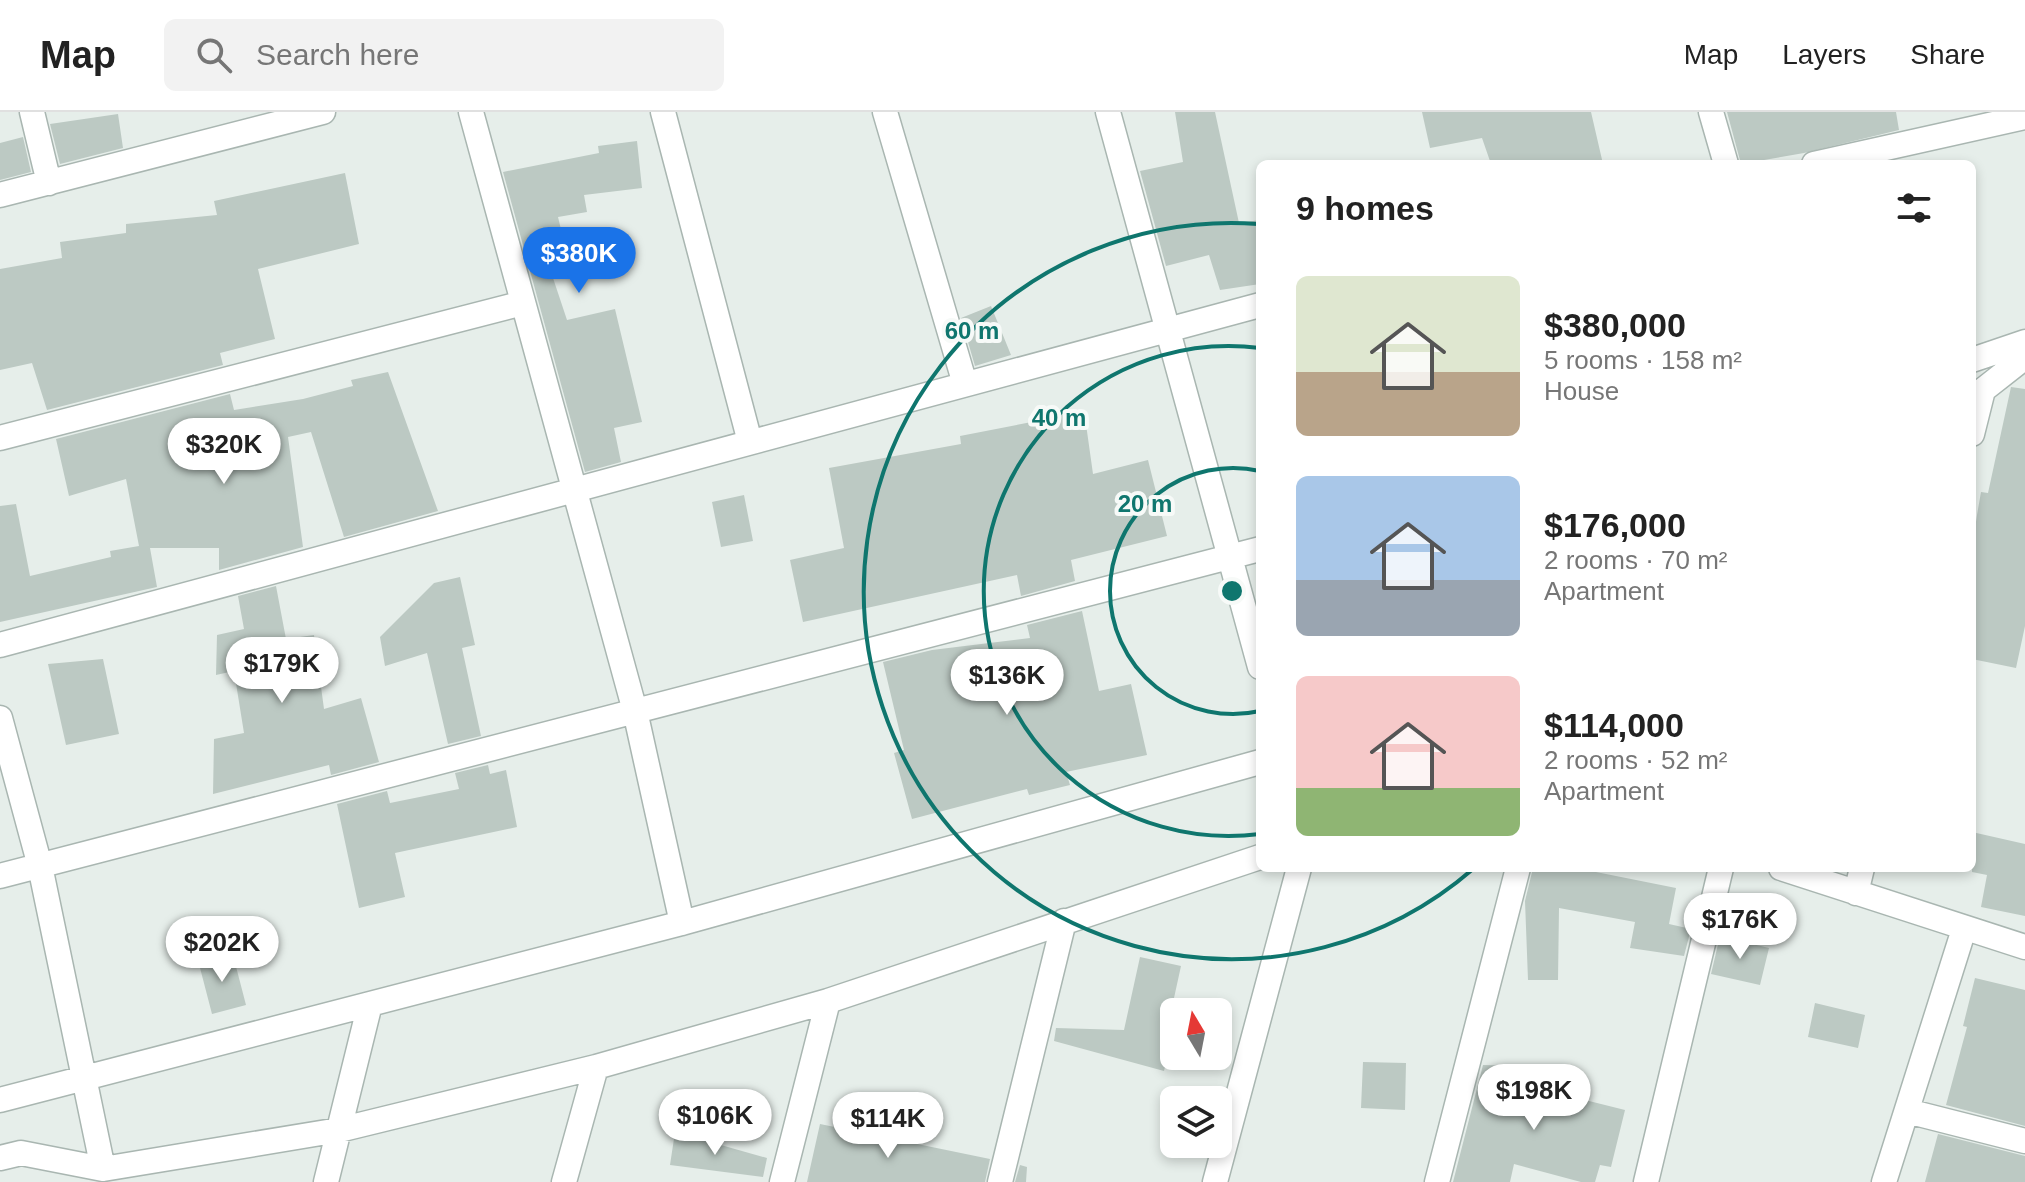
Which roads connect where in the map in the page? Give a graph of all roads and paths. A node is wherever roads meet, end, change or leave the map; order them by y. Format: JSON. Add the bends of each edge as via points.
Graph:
{"nodes":[{"id":1,"x":32,"y":112,"type":"edge"},
{"id":2,"x":323,"y":112,"type":"edge"},
{"id":3,"x":471,"y":112,"type":"edge"},
{"id":4,"x":663,"y":112,"type":"edge"},
{"id":5,"x":885,"y":112,"type":"edge"},
{"id":6,"x":1711,"y":112,"type":"edge"},
{"id":7,"x":1113,"y":113,"type":"edge"},
{"id":8,"x":2025,"y":117,"type":"edge"},
{"id":9,"x":243,"y":122,"type":"edge"},
{"id":10,"x":1950,"y":123,"type":"edge"},
{"id":11,"x":1725,"y":160,"type":"edge"},
{"id":12,"x":1827,"y":160,"type":"edge"},
{"id":13,"x":49,"y":183,"type":"junction"},
{"id":14,"x":0,"y":195,"type":"edge"},
{"id":15,"x":523,"y":303,"type":"junction"},
{"id":16,"x":1256,"y":306,"type":"edge"},
{"id":17,"x":1169,"y":329,"type":"junction"},
{"id":18,"x":2025,"y":342,"type":"edge"},
{"id":19,"x":2025,"y":357,"type":"edge"},
{"id":20,"x":1976,"y":359,"type":"edge"},
{"id":21,"x":965,"y":384,"type":"junction"},
{"id":22,"x":1976,"y":418,"type":"edge"},
{"id":23,"x":0,"y":438,"type":"edge"},
{"id":24,"x":750,"y":442,"type":"junction"},
{"id":25,"x":575,"y":490,"type":"junction"},
{"id":26,"x":1256,"y":550,"type":"edge"},
{"id":27,"x":1231,"y":556,"type":"junction"},
{"id":28,"x":0,"y":645,"type":"edge"},
{"id":29,"x":1256,"y":652,"type":"edge"},
{"id":30,"x":635,"y":711,"type":"junction"},
{"id":31,"x":0,"y":718,"type":"edge"},
{"id":32,"x":1256,"y":763,"type":"edge"},
{"id":33,"x":1256,"y":858,"type":"edge"},
{"id":34,"x":40,"y":866,"type":"junction"},
{"id":35,"x":1298,"y":872,"type":"edge"},
{"id":36,"x":1517,"y":872,"type":"edge"},
{"id":37,"x":1720,"y":872,"type":"edge"},
{"id":38,"x":1793,"y":872,"type":"edge"},
{"id":39,"x":1861,"y":872,"type":"edge"},
{"id":40,"x":0,"y":876,"type":"edge"},
{"id":41,"x":1856,"y":893,"type":"junction"},
{"id":42,"x":1064,"y":921,"type":"junction"},
{"id":43,"x":682,"y":923,"type":"junction"},
{"id":44,"x":1964,"y":929,"type":"junction"},
{"id":45,"x":2025,"y":947,"type":"edge"},
{"id":46,"x":828,"y":1001,"type":"junction"},
{"id":47,"x":370,"y":1004,"type":"junction"},
{"id":48,"x":596,"y":1067,"type":"junction"},
{"id":49,"x":84,"y":1078,"type":"junction"},
{"id":50,"x":0,"y":1100,"type":"edge"},
{"id":51,"x":1907,"y":1111,"type":"junction"},
{"id":52,"x":339,"y":1130,"type":"junction"},
{"id":53,"x":2025,"y":1141,"type":"edge"},
{"id":54,"x":0,"y":1158,"type":"edge"},
{"id":55,"x":103,"y":1169,"type":"junction"},
{"id":56,"x":326,"y":1182,"type":"edge"},
{"id":57,"x":564,"y":1182,"type":"edge"},
{"id":58,"x":782,"y":1182,"type":"edge"},
{"id":59,"x":1000,"y":1182,"type":"edge"},
{"id":60,"x":1215,"y":1182,"type":"edge"},
{"id":61,"x":1437,"y":1182,"type":"edge"},
{"id":62,"x":1646,"y":1182,"type":"edge"},
{"id":63,"x":1884,"y":1182,"type":"edge"}],
"edges":[{"from":1,"to":13,"type":"street"},
{"from":2,"to":9,"type":"street"},
{"from":3,"to":15,"type":"street"},
{"from":4,"to":24,"type":"street"},
{"from":5,"to":21,"type":"street"},
{"from":6,"to":11,"type":"street"},
{"from":7,"to":17,"type":"street"},
{"from":8,"to":10,"type":"street"},
{"from":9,"to":13,"type":"street"},
{"from":10,"to":12,"type":"street"},
{"from":13,"to":14,"type":"street"},
{"from":15,"to":23,"type":"street"},
{"from":15,"to":25,"type":"street"},
{"from":16,"to":17,"type":"street"},
{"from":17,"to":21,"type":"street"},
{"from":17,"to":27,"type":"street"},
{"from":18,"to":20,"type":"street"},
{"from":19,"to":22,"type":"street","via":[[1983,390]]},
{"from":21,"to":24,"type":"street"},
{"from":24,"to":25,"type":"street"},
{"from":25,"to":28,"type":"street"},
{"from":25,"to":30,"type":"street"},
{"from":26,"to":27,"type":"street"},
{"from":27,"to":29,"type":"street"},
{"from":27,"to":30,"type":"street"},
{"from":30,"to":34,"type":"street"},
{"from":30,"to":43,"type":"street"},
{"from":31,"to":34,"type":"street"},
{"from":32,"to":43,"type":"street"},
{"from":33,"to":42,"type":"street"},
{"from":34,"to":40,"type":"street"},
{"from":34,"to":49,"type":"street"},
{"from":35,"to":60,"type":"street"},
{"from":36,"to":61,"type":"street"},
{"from":37,"to":62,"type":"street"},
{"from":38,"to":41,"type":"street"},
{"from":39,"to":41,"type":"street"},
{"from":41,"to":44,"type":"street"},
{"from":42,"to":46,"type":"street"},
{"from":42,"to":59,"type":"street"},
{"from":43,"to":47,"type":"street"},
{"from":44,"to":45,"type":"street"},
{"from":44,"to":51,"type":"street"},
{"from":46,"to":48,"type":"street"},
{"from":46,"to":58,"type":"street"},
{"from":47,"to":49,"type":"street"},
{"from":47,"to":52,"type":"street"},
{"from":48,"to":52,"type":"street"},
{"from":48,"to":57,"type":"street"},
{"from":49,"to":50,"type":"street"},
{"from":49,"to":55,"type":"street"},
{"from":51,"to":53,"type":"street"},
{"from":51,"to":63,"type":"street"},
{"from":52,"to":55,"type":"street"},
{"from":52,"to":56,"type":"street"},
{"from":54,"to":55,"type":"street","via":[[21,1153]]}]}
